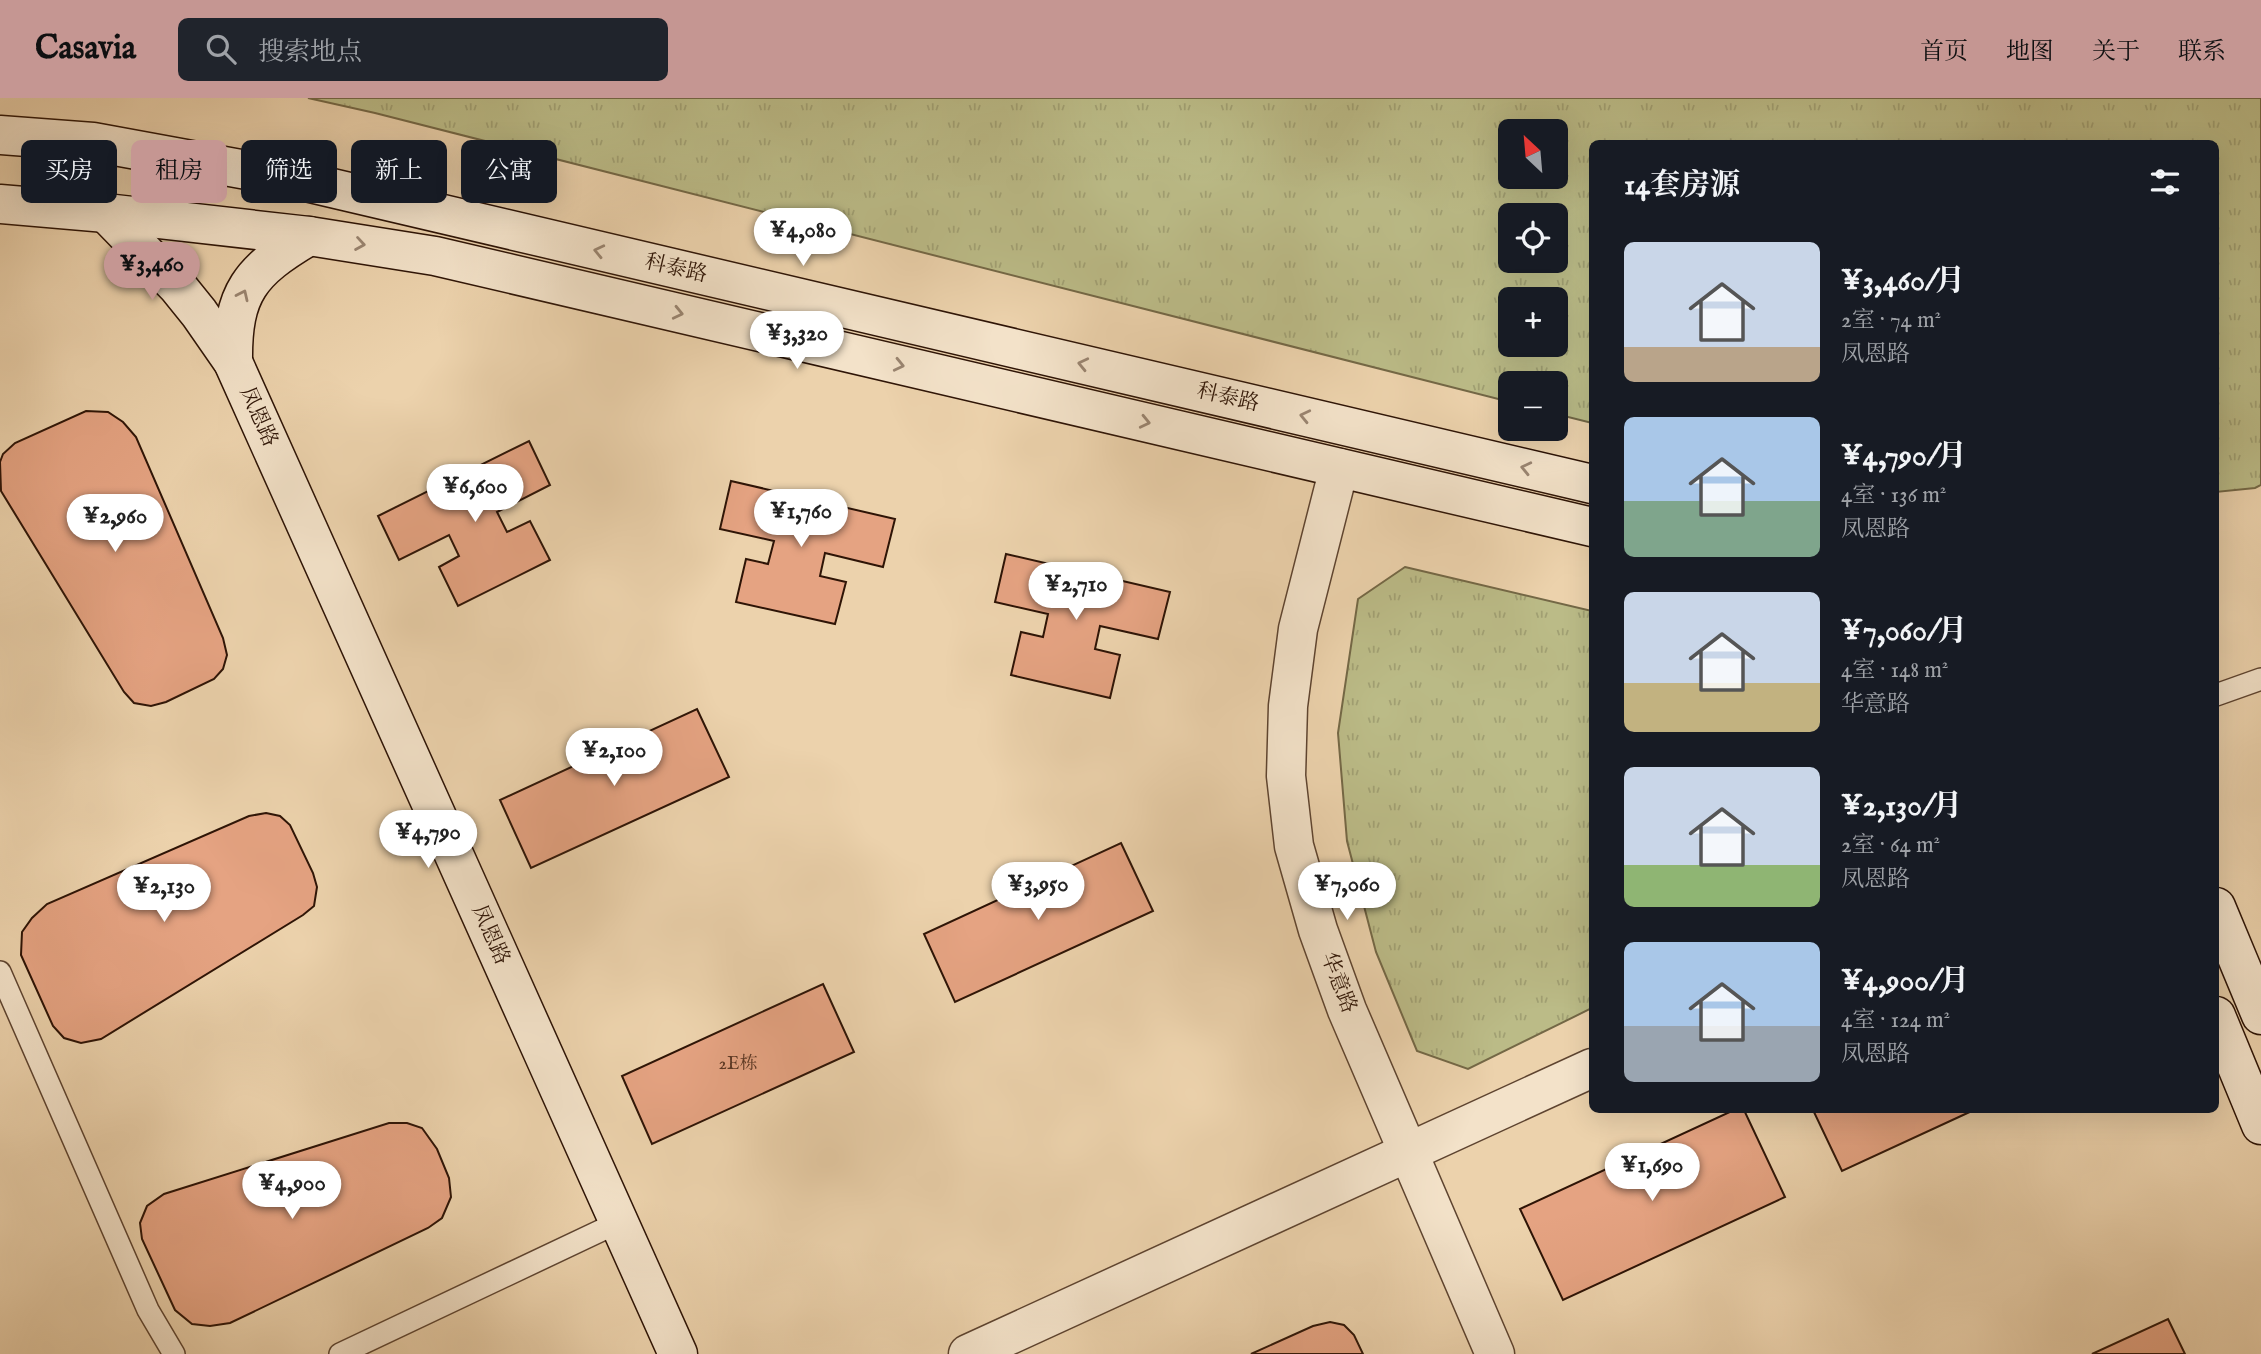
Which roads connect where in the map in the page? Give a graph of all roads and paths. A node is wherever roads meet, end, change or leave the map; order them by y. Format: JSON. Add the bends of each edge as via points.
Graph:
{"nodes":[{"id":1,"x":0,"y":135,"type":"edge"},
{"id":2,"x":0,"y":204,"type":"edge"},
{"id":3,"x":106,"y":213,"type":"junction"},
{"id":4,"x":309,"y":236,"type":"junction"},
{"id":5,"x":233,"y":362,"type":"junction"},
{"id":6,"x":1339,"y":468,"type":"junction"},
{"id":7,"x":1589,"y":483,"type":"edge"},
{"id":8,"x":1589,"y":526,"type":"edge"},
{"id":9,"x":2261,"y":679,"type":"edge"},
{"id":10,"x":2219,"y":694,"type":"edge"},
{"id":11,"x":2219,"y":914,"type":"edge"},
{"id":12,"x":0,"y":972,"type":"edge"},
{"id":13,"x":2261,"y":1015,"type":"edge"},
{"id":14,"x":2219,"y":1023,"type":"edge"},
{"id":15,"x":1589,"y":1069,"type":"edge"},
{"id":16,"x":2261,"y":1125,"type":"edge"},
{"id":17,"x":1409,"y":1154,"type":"junction"},
{"id":18,"x":619,"y":1222,"type":"junction"},
{"id":19,"x":174,"y":1354,"type":"edge"},
{"id":20,"x":340,"y":1354,"type":"edge"},
{"id":21,"x":678,"y":1354,"type":"edge"},
{"id":22,"x":968,"y":1354,"type":"edge"},
{"id":23,"x":1495,"y":1354,"type":"edge"}],
"edges":[{"from":7,"to":1,"type":"main road","name":"科泰路","one_way":true,"via":[[285,177],[93,142]]},
{"from":2,"to":3,"type":"main road","name":"科泰路"},
{"from":3,"to":4,"type":"main road","name":"科泰路"},
{"from":3,"to":5,"type":"main road","name":"凤恩路","via":[[178,287]]},
{"from":5,"to":4,"type":"main road","name":"凤恩路","one_way":true,"via":[[234,325],[246,288],[271,261]]},
{"from":4,"to":6,"type":"main road","name":"科泰路","one_way":true,"via":[[435,256]]},
{"from":5,"to":18,"type":"main road","name":"凤恩路"},
{"from":6,"to":8,"type":"main road","name":"科泰路"},
{"from":6,"to":17,"type":"main road","name":"华意路","via":[[1298,629],[1288,706],[1286,776],[1294,846],[1318,930]]},
{"from":9,"to":10,"type":"lane"},
{"from":11,"to":13,"type":"main road"},
{"from":12,"to":19,"type":"lane","via":[[148,1310]]},
{"from":14,"to":16,"type":"main road"},
{"from":15,"to":17,"type":"main road"},
{"from":17,"to":22,"type":"main road"},
{"from":17,"to":23,"type":"main road","name":"华意路"},
{"from":18,"to":20,"type":"lane"},
{"from":18,"to":21,"type":"main road","name":"凤恩路"}]}
